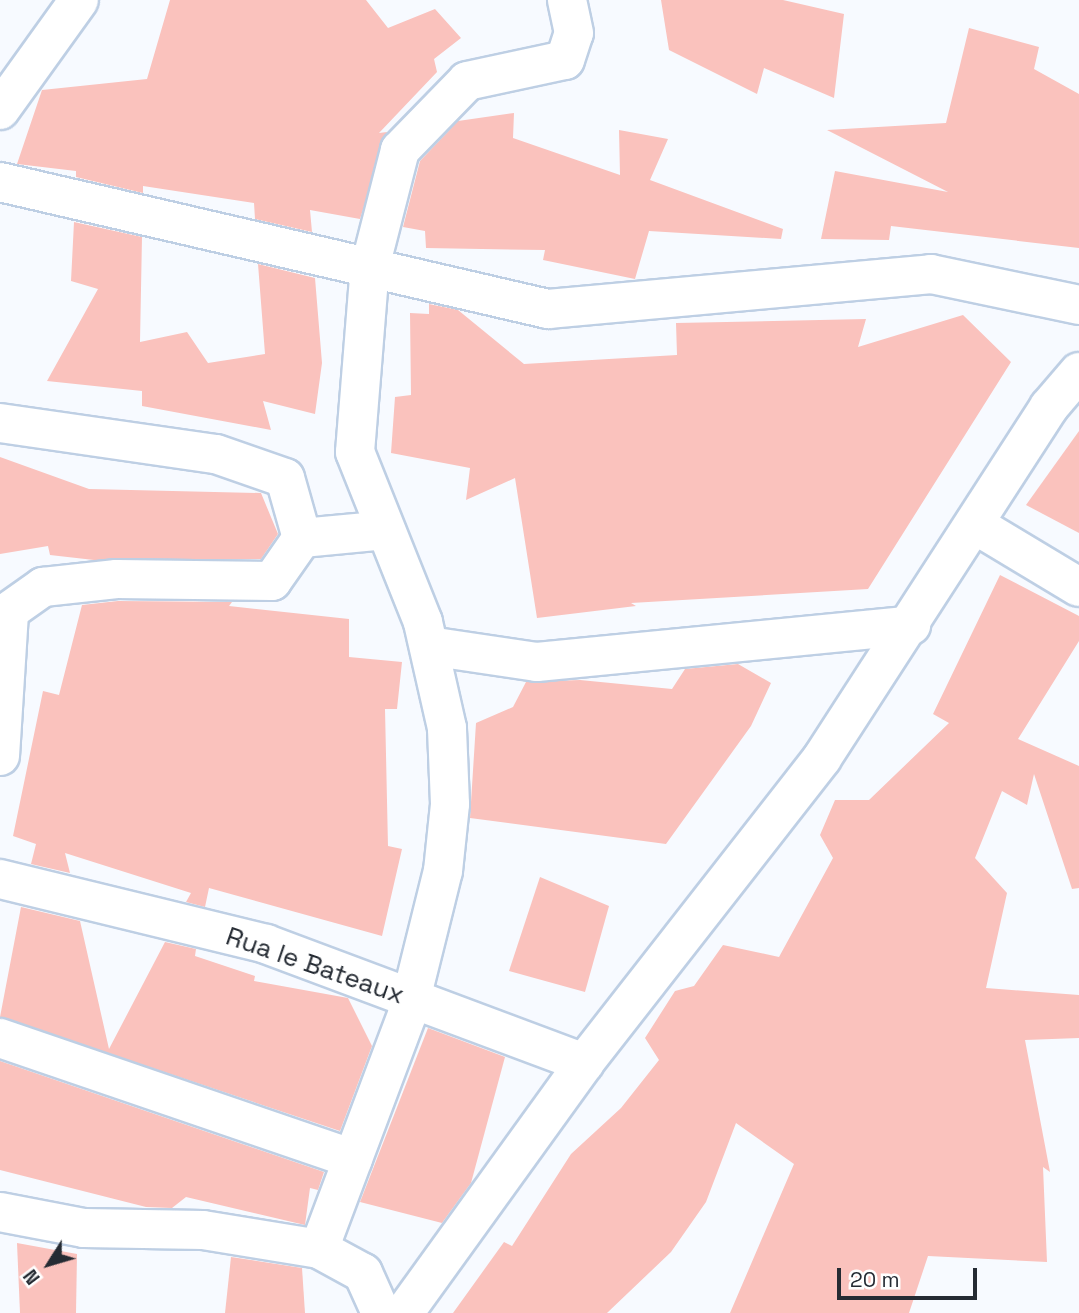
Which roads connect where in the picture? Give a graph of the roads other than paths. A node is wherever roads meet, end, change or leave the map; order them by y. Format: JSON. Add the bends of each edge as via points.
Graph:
{"nodes":[{"id":1,"x":79,"y":0,"type":"edge"},
{"id":2,"x":567,"y":0,"type":"edge"},
{"id":3,"x":13,"y":68,"type":"edge"},
{"id":4,"x":0,"y":110,"type":"edge"},
{"id":5,"x":0,"y":183,"type":"edge"},
{"id":6,"x":370,"y":267,"type":"junction"},
{"id":7,"x":1079,"y":305,"type":"edge"},
{"id":8,"x":1079,"y":372,"type":"edge"},
{"id":9,"x":0,"y":423,"type":"edge"},
{"id":10,"x":974,"y":524,"type":"junction"},
{"id":11,"x":386,"y":530,"type":"junction"},
{"id":12,"x":302,"y":538,"type":"junction"},
{"id":13,"x":1079,"y":587,"type":"edge"},
{"id":14,"x":911,"y":625,"type":"junction"},
{"id":15,"x":429,"y":646,"type":"junction"},
{"id":16,"x":0,"y":756,"type":"edge"},
{"id":17,"x":0,"y":879,"type":"edge"},
{"id":18,"x":411,"y":999,"type":"junction"},
{"id":19,"x":0,"y":1038,"type":"edge"},
{"id":20,"x":584,"y":1063,"type":"junction"},
{"id":21,"x":353,"y":1159,"type":"junction"},
{"id":22,"x":0,"y":1212,"type":"edge"},
{"id":23,"x":319,"y":1249,"type":"junction"},
{"id":24,"x":381,"y":1313,"type":"edge"},
{"id":25,"x":404,"y":1313,"type":"edge"}],
"edges":[{"from":1,"to":3,"type":"street"},
{"from":2,"to":6,"type":"street","via":[[573,33],[565,60],[467,81],[400,150]]},
{"from":3,"to":4,"type":"street"},
{"from":5,"to":6,"type":"street"},
{"from":6,"to":7,"type":"street","via":[[548,309],[931,274]]},
{"from":6,"to":11,"type":"street","via":[[355,452]]},
{"from":8,"to":10,"type":"street"},
{"from":9,"to":12,"type":"street","via":[[215,454],[285,478]]},
{"from":10,"to":13,"type":"street"},
{"from":10,"to":14,"type":"street"},
{"from":11,"to":12,"type":"street"},
{"from":11,"to":15,"type":"street"},
{"from":12,"to":16,"type":"street","via":[[272,581],[117,579],[43,587],[9,611]]},
{"from":14,"to":15,"type":"street","via":[[537,662]]},
{"from":14,"to":20,"type":"street","via":[[822,758]]},
{"from":15,"to":18,"type":"street","via":[[447,728],[450,804],[443,871]]},
{"from":17,"to":18,"type":"street","name":"Rua le Bateaux","via":[[266,944]]},
{"from":18,"to":20,"type":"street","name":"Rua le Bateaux"},
{"from":18,"to":21,"type":"street"},
{"from":19,"to":21,"type":"street"},
{"from":20,"to":25,"type":"street"},
{"from":21,"to":23,"type":"street"},
{"from":22,"to":23,"type":"street","via":[[84,1228],[203,1230]]},
{"from":23,"to":24,"type":"street","via":[[363,1273]]}]}
